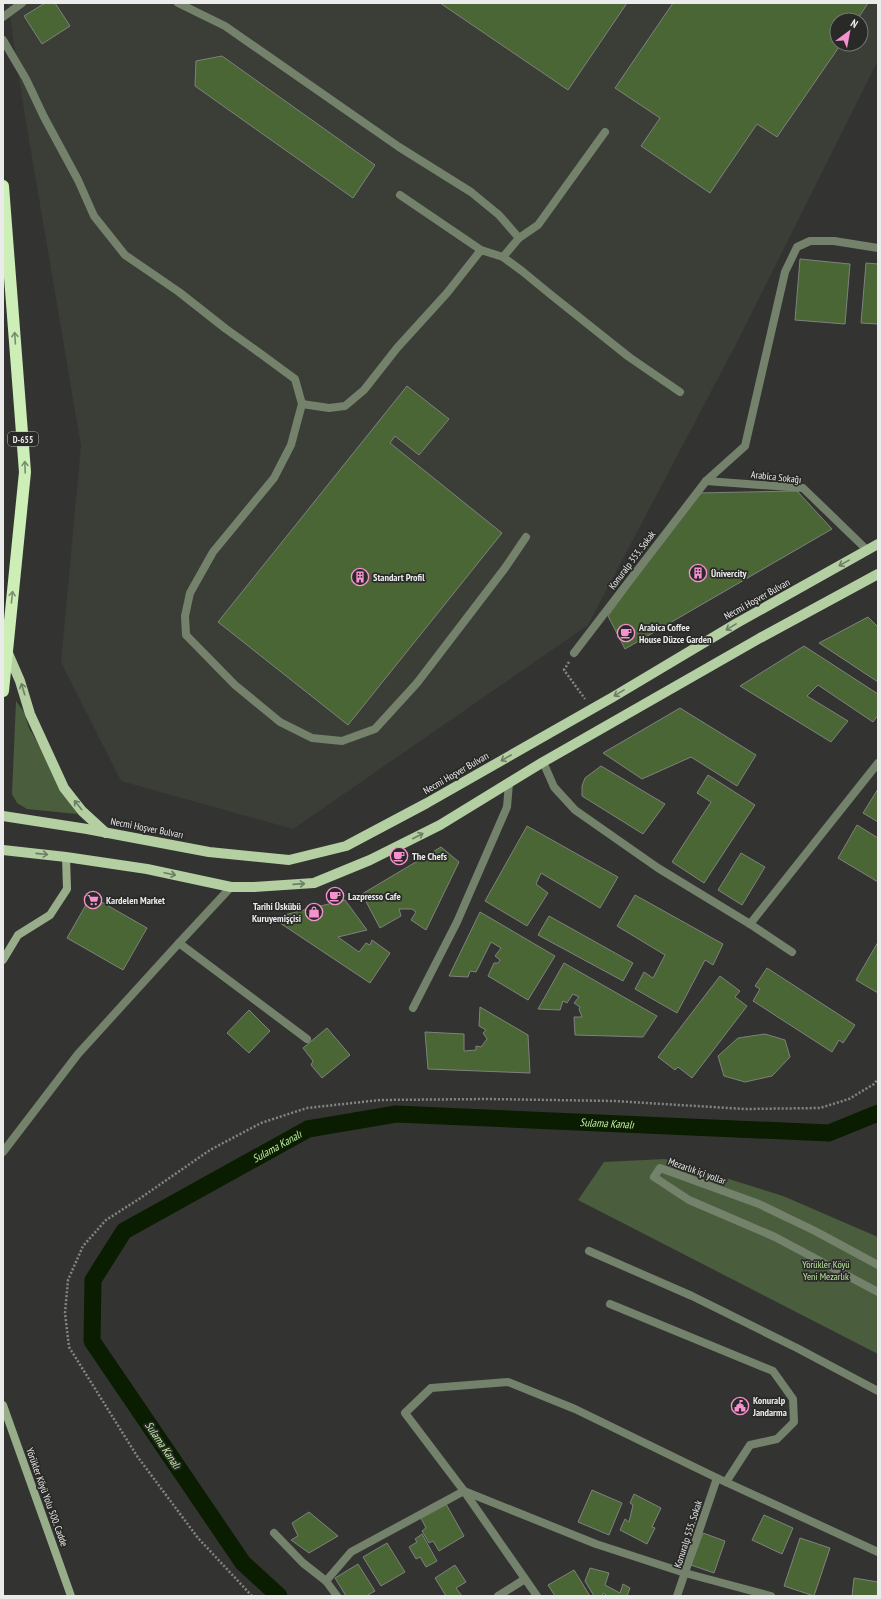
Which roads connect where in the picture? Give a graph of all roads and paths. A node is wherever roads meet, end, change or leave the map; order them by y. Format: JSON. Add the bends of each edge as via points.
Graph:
{"nodes":[{"id":1,"x":22,"y":3,"type":"edge"},
{"id":2,"x":178,"y":3,"type":"edge"},
{"id":3,"x":3,"y":17,"type":"edge"},
{"id":4,"x":3,"y":40,"type":"edge"},
{"id":5,"x":605,"y":132,"type":"dead end"},
{"id":6,"x":3,"y":186,"type":"edge"},
{"id":7,"x":400,"y":195,"type":"dead end"},
{"id":8,"x":519,"y":238,"type":"junction"},
{"id":9,"x":878,"y":248,"type":"edge"},
{"id":10,"x":481,"y":250,"type":"junction"},
{"id":11,"x":503,"y":257,"type":"junction"},
{"id":12,"x":680,"y":392,"type":"dead end"},
{"id":13,"x":302,"y":404,"type":"junction"},
{"id":14,"x":706,"y":480,"type":"junction"},
{"id":15,"x":526,"y":537,"type":"dead end"},
{"id":16,"x":878,"y":544,"type":"edge"},
{"id":17,"x":867,"y":550,"type":"junction"},
{"id":18,"x":878,"y":574,"type":"edge"},
{"id":19,"x":6,"y":649,"type":"junction"},
{"id":20,"x":574,"y":653,"type":"joint"},
{"id":21,"x":3,"y":691,"type":"edge"},
{"id":22,"x":592,"y":709,"type":"junction"},
{"id":23,"x":544,"y":762,"type":"junction"},
{"id":24,"x":878,"y":763,"type":"edge"},
{"id":25,"x":508,"y":783,"type":"junction"},
{"id":26,"x":3,"y":816,"type":"edge"},
{"id":27,"x":106,"y":833,"type":"junction"},
{"id":28,"x":3,"y":850,"type":"edge"},
{"id":29,"x":66,"y":856,"type":"junction"},
{"id":30,"x":231,"y":887,"type":"junction"},
{"id":31,"x":750,"y":924,"type":"junction"},
{"id":32,"x":179,"y":943,"type":"junction"},
{"id":33,"x":792,"y":952,"type":"dead end"},
{"id":34,"x":3,"y":960,"type":"edge"},
{"id":35,"x":413,"y":1008,"type":"dead end"},
{"id":36,"x":307,"y":1039,"type":"dead end"},
{"id":37,"x":878,"y":1079,"type":"edge"},
{"id":38,"x":3,"y":1152,"type":"edge"},
{"id":39,"x":589,"y":1251,"type":"dead end"},
{"id":40,"x":878,"y":1265,"type":"edge"},
{"id":41,"x":878,"y":1292,"type":"edge"},
{"id":42,"x":610,"y":1304,"type":"dead end"},
{"id":43,"x":878,"y":1392,"type":"edge"},
{"id":44,"x":3,"y":1405,"type":"edge"},
{"id":45,"x":717,"y":1478,"type":"junction"},
{"id":46,"x":726,"y":1482,"type":"junction"},
{"id":47,"x":464,"y":1491,"type":"junction"},
{"id":48,"x":274,"y":1533,"type":"dead end"},
{"id":49,"x":878,"y":1552,"type":"edge"},
{"id":50,"x":685,"y":1573,"type":"junction"},
{"id":51,"x":525,"y":1579,"type":"junction"},
{"id":52,"x":326,"y":1581,"type":"junction"},
{"id":53,"x":71,"y":1596,"type":"edge"},
{"id":54,"x":252,"y":1596,"type":"edge"},
{"id":55,"x":336,"y":1596,"type":"edge"},
{"id":56,"x":498,"y":1596,"type":"edge"},
{"id":57,"x":537,"y":1596,"type":"edge"},
{"id":58,"x":677,"y":1596,"type":"edge"},
{"id":59,"x":771,"y":1596,"type":"edge"}],
"edges":[{"from":1,"to":3,"type":"street"},
{"from":2,"to":8,"type":"street","via":[[225,26],[399,147],[470,192],[499,215]]},
{"from":4,"to":13,"type":"street","via":[[26,79],[94,216],[125,255],[179,292],[294,379]]},
{"from":5,"to":8,"type":"street","via":[[538,225]]},
{"from":19,"to":6,"type":"highway","number":"D-655","one_way":true,"via":[[25,472]]},
{"from":7,"to":10,"type":"street"},
{"from":8,"to":11,"type":"street"},
{"from":9,"to":14,"type":"street","name":"Konuralp 353. Sokak","via":[[834,241],[810,241],[797,248],[785,272],[745,446]]},
{"from":10,"to":11,"type":"street"},
{"from":10,"to":13,"type":"street","via":[[447,294],[397,348],[364,390],[345,406],[328,408]]},
{"from":11,"to":12,"type":"street","via":[[629,357]]},
{"from":13,"to":15,"type":"street","via":[[291,445],[274,478],[213,552],[190,593],[185,616],[186,635],[235,685],[280,722],[312,738],[342,741],[375,729],[417,683]]},
{"from":14,"to":17,"type":"street","name":"Arabica Sokağı","via":[[803,488]]},
{"from":14,"to":20,"type":"street","name":"Konuralp 353. Sokak"},
{"from":16,"to":17,"type":"main road","name":"Necmi Hoşver Bulvarı"},
{"from":17,"to":22,"type":"main road","name":"Necmi Hoşver Bulvarı","one_way":true},
{"from":18,"to":23,"type":"main road","via":[[760,638]]},
{"from":19,"to":21,"type":"highway","number":"D-655"},
{"from":27,"to":19,"type":"main road","one_way":true,"via":[[82,811],[64,788],[36,728]]},
{"from":20,"to":22,"type":"path","via":[[564,670]]},
{"from":22,"to":27,"type":"main road","name":"Necmi Hoşver Bulvarı","one_way":true,"via":[[346,846],[289,860],[208,852]]},
{"from":23,"to":25,"type":"main road"},
{"from":23,"to":31,"type":"street","via":[[554,787],[575,810],[658,868]]},
{"from":24,"to":31,"type":"street"},
{"from":30,"to":25,"type":"main road","one_way":true,"via":[[314,883],[370,860],[440,825]]},
{"from":25,"to":35,"type":"street","via":[[506,807],[456,922]]},
{"from":26,"to":27,"type":"main road","name":"Necmi Hoşver Bulvarı"},
{"from":28,"to":29,"type":"main road","one_way":true},
{"from":29,"to":30,"type":"main road","one_way":true,"via":[[147,869]]},
{"from":29,"to":34,"type":"street","via":[[68,889],[50,915],[18,935]]},
{"from":30,"to":32,"type":"street"},
{"from":31,"to":33,"type":"street"},
{"from":32,"to":36,"type":"street"},
{"from":32,"to":38,"type":"street","via":[[78,1054]]},
{"from":37,"to":54,"type":"path","via":[[849,1099],[820,1108],[745,1109],[614,1101],[488,1099],[380,1100],[307,1108],[261,1123],[210,1150],[106,1220],[83,1246],[68,1280],[65,1313],[69,1347],[142,1462],[198,1538]]},
{"from":39,"to":43,"type":"street","via":[[692,1296]]},
{"from":40,"to":41,"type":"street","name":"Mezarlık içi yollar","via":[[759,1204],[660,1168],[654,1177],[689,1200],[774,1238]]},
{"from":42,"to":46,"type":"street","via":[[773,1371],[793,1399],[794,1422],[777,1439],[750,1445]]},
{"from":44,"to":53,"type":"street","name":"Yörükler Köyü Yolu 500. Cadde"},
{"from":45,"to":46,"type":"street"},
{"from":45,"to":47,"type":"street","via":[[575,1409],[508,1382],[431,1388],[405,1413]]},
{"from":45,"to":50,"type":"street","name":"Konuralp 535. Sokak"},
{"from":46,"to":49,"type":"street"},
{"from":47,"to":50,"type":"street","via":[[596,1544]]},
{"from":47,"to":51,"type":"street"},
{"from":47,"to":52,"type":"street","via":[[351,1552]]},
{"from":48,"to":52,"type":"street","via":[[303,1563]]},
{"from":50,"to":58,"type":"street","name":"Konuralp 535. Sokak"},
{"from":50,"to":59,"type":"street"},
{"from":51,"to":56,"type":"street"},
{"from":51,"to":57,"type":"street"},
{"from":52,"to":55,"type":"street"}]}
